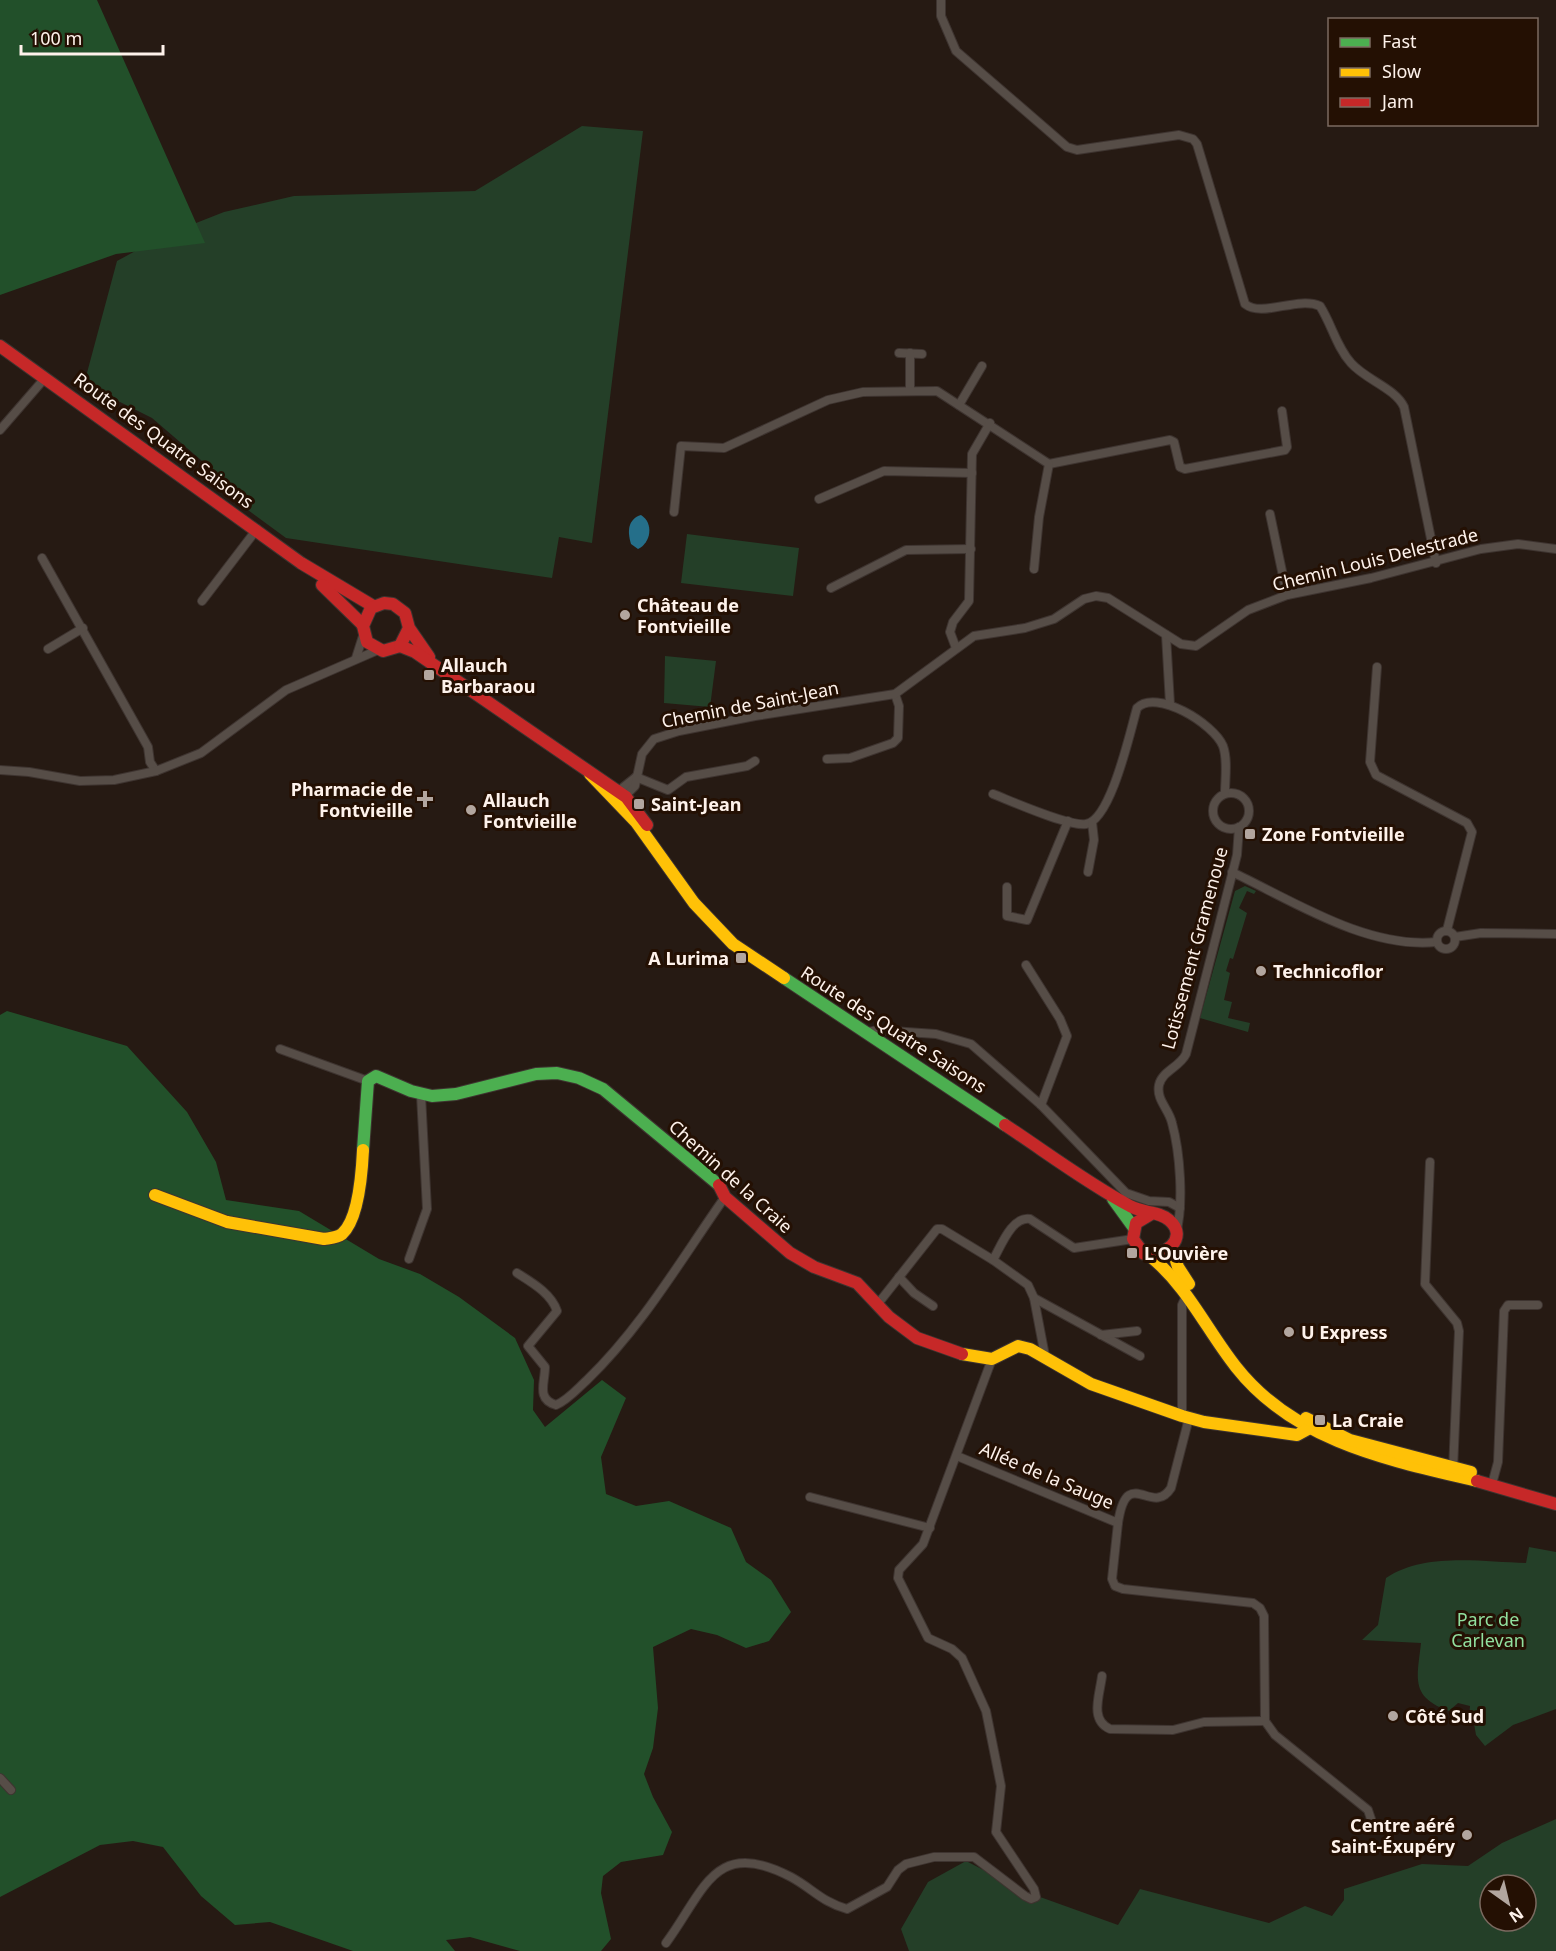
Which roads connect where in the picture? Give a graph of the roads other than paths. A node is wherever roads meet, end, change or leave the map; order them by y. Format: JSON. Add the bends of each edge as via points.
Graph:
{"nodes":[{"id":1,"x":941,"y":0,"type":"edge"},
{"id":2,"x":0,"y":346,"type":"edge"},
{"id":3,"x":899,"y":353,"type":"dead end"},
{"id":4,"x":910,"y":353,"type":"junction"},
{"id":5,"x":922,"y":354,"type":"dead end"},
{"id":6,"x":982,"y":366,"type":"dead end"},
{"id":7,"x":45,"y":378,"type":"junction"},
{"id":8,"x":910,"y":391,"type":"junction"},
{"id":9,"x":959,"y":405,"type":"junction"},
{"id":10,"x":1282,"y":411,"type":"dead end"},
{"id":11,"x":990,"y":423,"type":"junction"},
{"id":12,"x":0,"y":430,"type":"edge"},
{"id":13,"x":1049,"y":464,"type":"junction"},
{"id":14,"x":972,"y":473,"type":"junction"},
{"id":15,"x":819,"y":499,"type":"dead end"},
{"id":16,"x":674,"y":512,"type":"dead end"},
{"id":17,"x":1270,"y":514,"type":"dead end"},
{"id":18,"x":257,"y":530,"type":"junction"},
{"id":19,"x":971,"y":549,"type":"junction"},
{"id":20,"x":1556,"y":549,"type":"edge"},
{"id":21,"x":42,"y":558,"type":"dead end"},
{"id":22,"x":1436,"y":563,"type":"junction"},
{"id":23,"x":305,"y":567,"type":"junction"},
{"id":24,"x":1034,"y":569,"type":"dead end"},
{"id":25,"x":831,"y":588,"type":"dead end"},
{"id":26,"x":1287,"y":595,"type":"junction"},
{"id":27,"x":202,"y":601,"type":"dead end"},
{"id":28,"x":373,"y":606,"type":"junction"},
{"id":29,"x":83,"y":628,"type":"junction"},
{"id":30,"x":409,"y":628,"type":"junction"},
{"id":31,"x":362,"y":630,"type":"junction"},
{"id":32,"x":1166,"y":635,"type":"junction"},
{"id":33,"x":400,"y":646,"type":"junction"},
{"id":34,"x":956,"y":648,"type":"junction"},
{"id":35,"x":48,"y":649,"type":"dead end"},
{"id":36,"x":378,"y":650,"type":"junction"},
{"id":37,"x":357,"y":658,"type":"junction"},
{"id":38,"x":436,"y":666,"type":"junction"},
{"id":39,"x":1377,"y":667,"type":"dead end"},
{"id":40,"x":895,"y":694,"type":"junction"},
{"id":41,"x":1170,"y":704,"type":"junction"},
{"id":42,"x":827,"y":759,"type":"dead end"},
{"id":43,"x":755,"y":761,"type":"dead end"},
{"id":44,"x":0,"y":770,"type":"edge"},
{"id":45,"x":156,"y":771,"type":"junction"},
{"id":46,"x":636,"y":777,"type":"junction"},
{"id":47,"x":1225,"y":793,"type":"junction"},
{"id":48,"x":993,"y":794,"type":"dead end"},
{"id":49,"x":619,"y":797,"type":"junction"},
{"id":50,"x":1068,"y":821,"type":"junction"},
{"id":51,"x":1092,"y":822,"type":"junction"},
{"id":52,"x":1239,"y":827,"type":"junction"},
{"id":53,"x":1088,"y":872,"type":"dead end"},
{"id":54,"x":1233,"y":872,"type":"junction"},
{"id":55,"x":1007,"y":887,"type":"dead end"},
{"id":56,"x":1447,"y":930,"type":"junction"},
{"id":57,"x":1556,"y":934,"type":"edge"},
{"id":58,"x":1455,"y":937,"type":"junction"},
{"id":59,"x":1436,"y":942,"type":"junction"},
{"id":60,"x":1026,"y":965,"type":"dead end"},
{"id":61,"x":864,"y":1033,"type":"junction"},
{"id":62,"x":280,"y":1049,"type":"dead end"},
{"id":63,"x":368,"y":1081,"type":"junction"},
{"id":64,"x":421,"y":1095,"type":"junction"},
{"id":65,"x":1041,"y":1105,"type":"junction"},
{"id":66,"x":1430,"y":1162,"type":"dead end"},
{"id":67,"x":1109,"y":1194,"type":"junction"},
{"id":68,"x":155,"y":1196,"type":"dead end"},
{"id":69,"x":726,"y":1197,"type":"junction"},
{"id":70,"x":1180,"y":1208,"type":"junction"},
{"id":71,"x":1151,"y":1214,"type":"junction"},
{"id":72,"x":1165,"y":1216,"type":"junction"},
{"id":73,"x":1134,"y":1234,"type":"junction"},
{"id":74,"x":1176,"y":1234,"type":"junction"},
{"id":75,"x":1172,"y":1248,"type":"junction"},
{"id":76,"x":1150,"y":1256,"type":"junction"},
{"id":77,"x":409,"y":1259,"type":"dead end"},
{"id":78,"x":993,"y":1260,"type":"junction"},
{"id":79,"x":517,"y":1272,"type":"dead end"},
{"id":80,"x":899,"y":1276,"type":"junction"},
{"id":81,"x":1189,"y":1296,"type":"junction"},
{"id":82,"x":1034,"y":1298,"type":"junction"},
{"id":83,"x":877,"y":1305,"type":"junction"},
{"id":84,"x":1538,"y":1305,"type":"dead end"},
{"id":85,"x":933,"y":1306,"type":"dead end"},
{"id":86,"x":1137,"y":1331,"type":"dead end"},
{"id":87,"x":1101,"y":1335,"type":"junction"},
{"id":88,"x":1045,"y":1356,"type":"junction"},
{"id":89,"x":1140,"y":1356,"type":"dead end"},
{"id":90,"x":992,"y":1359,"type":"junction"},
{"id":91,"x":1186,"y":1417,"type":"junction"},
{"id":92,"x":1295,"y":1420,"type":"junction"},
{"id":93,"x":1310,"y":1426,"type":"junction"},
{"id":94,"x":1285,"y":1433,"type":"junction"},
{"id":95,"x":957,"y":1456,"type":"junction"},
{"id":96,"x":1452,"y":1472,"type":"junction"},
{"id":97,"x":1493,"y":1481,"type":"junction"},
{"id":98,"x":1556,"y":1495,"type":"edge"},
{"id":99,"x":810,"y":1497,"type":"dead end"},
{"id":100,"x":1556,"y":1504,"type":"edge"},
{"id":101,"x":1118,"y":1523,"type":"junction"},
{"id":102,"x":930,"y":1528,"type":"junction"},
{"id":103,"x":1102,"y":1676,"type":"dead end"},
{"id":104,"x":1265,"y":1721,"type":"junction"},
{"id":105,"x":0,"y":1778,"type":"edge"},
{"id":106,"x":11,"y":1790,"type":"dead end"},
{"id":107,"x":1371,"y":1820,"type":"dead end"},
{"id":108,"x":666,"y":1943,"type":"dead end"}],
"edges":[{"from":1,"to":22,"type":"street","via":[[941,16],[956,51],[1067,147],[1077,150],[1179,135],[1193,139],[1245,304],[1257,310],[1311,302],[1320,306],[1352,365],[1401,400]]},
{"from":2,"to":7,"type":"main road","name":"Route des Quatre Saisons"},
{"from":3,"to":4,"type":"street"},
{"from":4,"to":5,"type":"street"},
{"from":4,"to":8,"type":"street"},
{"from":6,"to":9,"type":"street"},
{"from":7,"to":12,"type":"street"},
{"from":7,"to":18,"type":"main road","name":"Route des Quatre Saisons"},
{"from":8,"to":9,"type":"street","via":[[937,391]]},
{"from":8,"to":16,"type":"street","via":[[863,392],[828,400],[724,448],[681,446]]},
{"from":9,"to":11,"type":"street"},
{"from":10,"to":13,"type":"street","via":[[1285,450],[1185,469],[1180,467],[1174,442],[1170,440]]},
{"from":11,"to":13,"type":"street"},
{"from":11,"to":14,"type":"street","via":[[972,454]]},
{"from":13,"to":24,"type":"street"},
{"from":14,"to":15,"type":"street","via":[[884,471]]},
{"from":14,"to":19,"type":"street"},
{"from":17,"to":26,"type":"street"},
{"from":18,"to":23,"type":"main road","name":"Route des Quatre Saisons"},
{"from":18,"to":27,"type":"street"},
{"from":19,"to":25,"type":"street","via":[[906,550]]},
{"from":19,"to":34,"type":"street","via":[[969,601],[950,632]]},
{"from":20,"to":22,"type":"street","name":"Chemin Louis Delestrade","via":[[1518,544],[1481,549]]},
{"from":21,"to":29,"type":"street"},
{"from":22,"to":26,"type":"street","name":"Chemin Louis Delestrade"},
{"from":23,"to":28,"type":"main road","name":"Route des Quatre Saisons","via":[[337,589]]},
{"from":23,"to":31,"type":"main road","name":"Route des Quatre Saisons"},
{"from":26,"to":32,"type":"street","name":"Chemin Louis Delestrade","via":[[1248,610],[1196,646]]},
{"from":28,"to":30,"type":"main road","name":"Route des Quatre Saisons","via":[[386,603],[400,608]]},
{"from":28,"to":31,"type":"main road","via":[[367,611]]},
{"from":29,"to":35,"type":"street"},
{"from":29,"to":45,"type":"street","via":[[148,747]]},
{"from":30,"to":33,"type":"main road"},
{"from":30,"to":38,"type":"main road","name":"Route des Quatre Saisons"},
{"from":31,"to":36,"type":"main road","name":"Route des Quatre Saisons"},
{"from":31,"to":37,"type":"street"},
{"from":32,"to":34,"type":"street","name":"Chemin Louis Delestrade","via":[[1108,598],[1096,596],[1084,599],[1054,619],[974,636]]},
{"from":32,"to":41,"type":"street"},
{"from":33,"to":36,"type":"main road"},
{"from":33,"to":38,"type":"main road","name":"Route des Quatre Saisons"},
{"from":34,"to":40,"type":"street","name":"Chemin Louis Delestrade"},
{"from":36,"to":37,"type":"street"},
{"from":37,"to":45,"type":"street","via":[[286,690],[210,748]]},
{"from":38,"to":49,"type":"main road","name":"Route des Quatre Saisons"},
{"from":39,"to":56,"type":"street","via":[[1370,762],[1376,775],[1467,824],[1472,832]]},
{"from":40,"to":42,"type":"street","via":[[899,706],[898,738],[893,743],[850,758]]},
{"from":40,"to":46,"type":"street","name":"Chemin de Saint-Jean","via":[[755,716],[661,736],[642,754]]},
{"from":41,"to":47,"type":"street","name":"Lotissement Gramenoue","via":[[1219,739],[1224,755]]},
{"from":41,"to":51,"type":"street","via":[[1147,702],[1137,708],[1115,782],[1099,818]]},
{"from":43,"to":46,"type":"street","via":[[747,766],[686,777],[668,790]]},
{"from":44,"to":45,"type":"street","via":[[80,781],[114,780]]},
{"from":46,"to":49,"type":"street","name":"Chemin de Saint-Jean","via":[[635,786]]},
{"from":47,"to":52,"type":"street","name":"Lotissement Gramenoue","via":[[1236,793],[1248,804],[1249,815]]},
{"from":47,"to":52,"type":"street","name":"Lotissement Gramenoue","via":[[1216,800],[1214,818],[1222,826]]},
{"from":48,"to":50,"type":"street"},
{"from":49,"to":61,"type":"main road","name":"Route des Quatre Saisons","via":[[694,903],[733,944]]},
{"from":50,"to":51,"type":"street","via":[[1083,825]]},
{"from":50,"to":55,"type":"street","via":[[1027,920],[1007,916]]},
{"from":51,"to":53,"type":"street","via":[[1094,840]]},
{"from":52,"to":54,"type":"street","name":"Lotissement Gramenoue"},
{"from":54,"to":59,"type":"street","via":[[1352,928],[1386,939]]},
{"from":54,"to":70,"type":"street","name":"Lotissement Gramenoue","via":[[1186,1054],[1159,1086],[1159,1095],[1173,1124]]},
{"from":56,"to":58,"type":"street"},
{"from":56,"to":59,"type":"street","via":[[1438,935]]},
{"from":57,"to":58,"type":"street","via":[[1481,933]]},
{"from":58,"to":59,"type":"street","via":[[1448,949]]},
{"from":60,"to":65,"type":"street","via":[[1067,1036]]},
{"from":61,"to":65,"type":"street","via":[[877,1030],[936,1034],[971,1044]]},
{"from":61,"to":67,"type":"main road","name":"Route des Quatre Saisons"},
{"from":62,"to":63,"type":"street"},
{"from":63,"to":64,"type":"main road","name":"Chemin de la Craie","via":[[376,1076]]},
{"from":63,"to":68,"type":"main road","via":[[357,1193],[345,1231],[339,1237],[324,1239],[227,1222]]},
{"from":64,"to":69,"type":"main road","name":"Chemin de la Craie","via":[[459,1093],[535,1073],[553,1072],[586,1079],[706,1174]]},
{"from":64,"to":77,"type":"street","via":[[427,1209]]},
{"from":65,"to":70,"type":"street","via":[[1126,1192]]},
{"from":66,"to":96,"type":"street","via":[[1425,1284],[1457,1323],[1459,1331]]},
{"from":67,"to":71,"type":"main road","name":"Route des Quatre Saisons"},
{"from":67,"to":73,"type":"main road","name":"Route des Quatre Saisons"},
{"from":69,"to":79,"type":"street","via":[[626,1338],[594,1374],[556,1405],[543,1395],[545,1367],[528,1346],[557,1311],[538,1287]]},
{"from":69,"to":83,"type":"main road","name":"Chemin de la Craie","via":[[790,1253],[857,1283]]},
{"from":70,"to":72,"type":"street"},
{"from":70,"to":74,"type":"street","name":"Lotissement Gramenoue"},
{"from":71,"to":72,"type":"main road","name":"Route des Quatre Saisons"},
{"from":71,"to":73,"type":"main road","via":[[1140,1219]]},
{"from":72,"to":74,"type":"main road"},
{"from":73,"to":76,"type":"main road","name":"Route des Quatre Saisons","via":[[1139,1250]]},
{"from":73,"to":78,"type":"street","via":[[1074,1248],[1024,1218],[1017,1222]]},
{"from":74,"to":75,"type":"main road"},
{"from":75,"to":76,"type":"main road","via":[[1162,1255]]},
{"from":75,"to":93,"type":"main road","via":[[1178,1267],[1242,1360]]},
{"from":76,"to":81,"type":"main road","name":"Route des Quatre Saisons","via":[[1170,1272]]},
{"from":78,"to":80,"type":"street","via":[[937,1229]]},
{"from":78,"to":82,"type":"street","via":[[1029,1286]]},
{"from":80,"to":83,"type":"street"},
{"from":80,"to":85,"type":"street"},
{"from":81,"to":91,"type":"street","via":[[1182,1305]]},
{"from":81,"to":92,"type":"main road","via":[[1246,1379]]},
{"from":82,"to":87,"type":"street"},
{"from":82,"to":88,"type":"street"},
{"from":83,"to":90,"type":"main road","name":"Chemin de la Craie","via":[[917,1338],[970,1357]]},
{"from":84,"to":97,"type":"street","via":[[1508,1305],[1504,1311],[1499,1439]]},
{"from":86,"to":87,"type":"street"},
{"from":87,"to":89,"type":"street"},
{"from":88,"to":90,"type":"main road","via":[[1018,1346]]},
{"from":88,"to":91,"type":"main road","via":[[1091,1384]]},
{"from":90,"to":95,"type":"street"},
{"from":91,"to":94,"type":"main road"},
{"from":91,"to":101,"type":"street","name":"Allée de la Sauge","via":[[1171,1488],[1158,1499],[1135,1493],[1127,1496],[1121,1501]]},
{"from":92,"to":93,"type":"main road"},
{"from":92,"to":94,"type":"street"},
{"from":93,"to":94,"type":"main road","via":[[1298,1435]]},
{"from":93,"to":96,"type":"main road","via":[[1350,1449]]},
{"from":95,"to":101,"type":"street","name":"Allée de la Sauge"},
{"from":95,"to":102,"type":"street"},
{"from":96,"to":97,"type":"main road"},
{"from":97,"to":98,"type":"main road"},
{"from":97,"to":100,"type":"main road"},
{"from":99,"to":102,"type":"street"},
{"from":101,"to":104,"type":"street","via":[[1112,1579],[1115,1586],[1253,1603],[1260,1608],[1264,1616]]},
{"from":102,"to":108,"type":"street","via":[[916,1554],[899,1570],[899,1581],[928,1638],[962,1658],[986,1711],[1001,1786],[996,1833],[1036,1897],[1025,1896],[974,1857],[934,1857],[906,1864],[887,1887],[846,1910],[826,1903],[789,1876],[759,1865],[738,1863],[720,1868],[695,1896]]},
{"from":103,"to":104,"type":"street","via":[[1097,1715],[1102,1725],[1110,1729],[1173,1730],[1204,1722]]},
{"from":104,"to":107,"type":"street","via":[[1275,1735],[1368,1810]]},
{"from":105,"to":106,"type":"street"}]}
